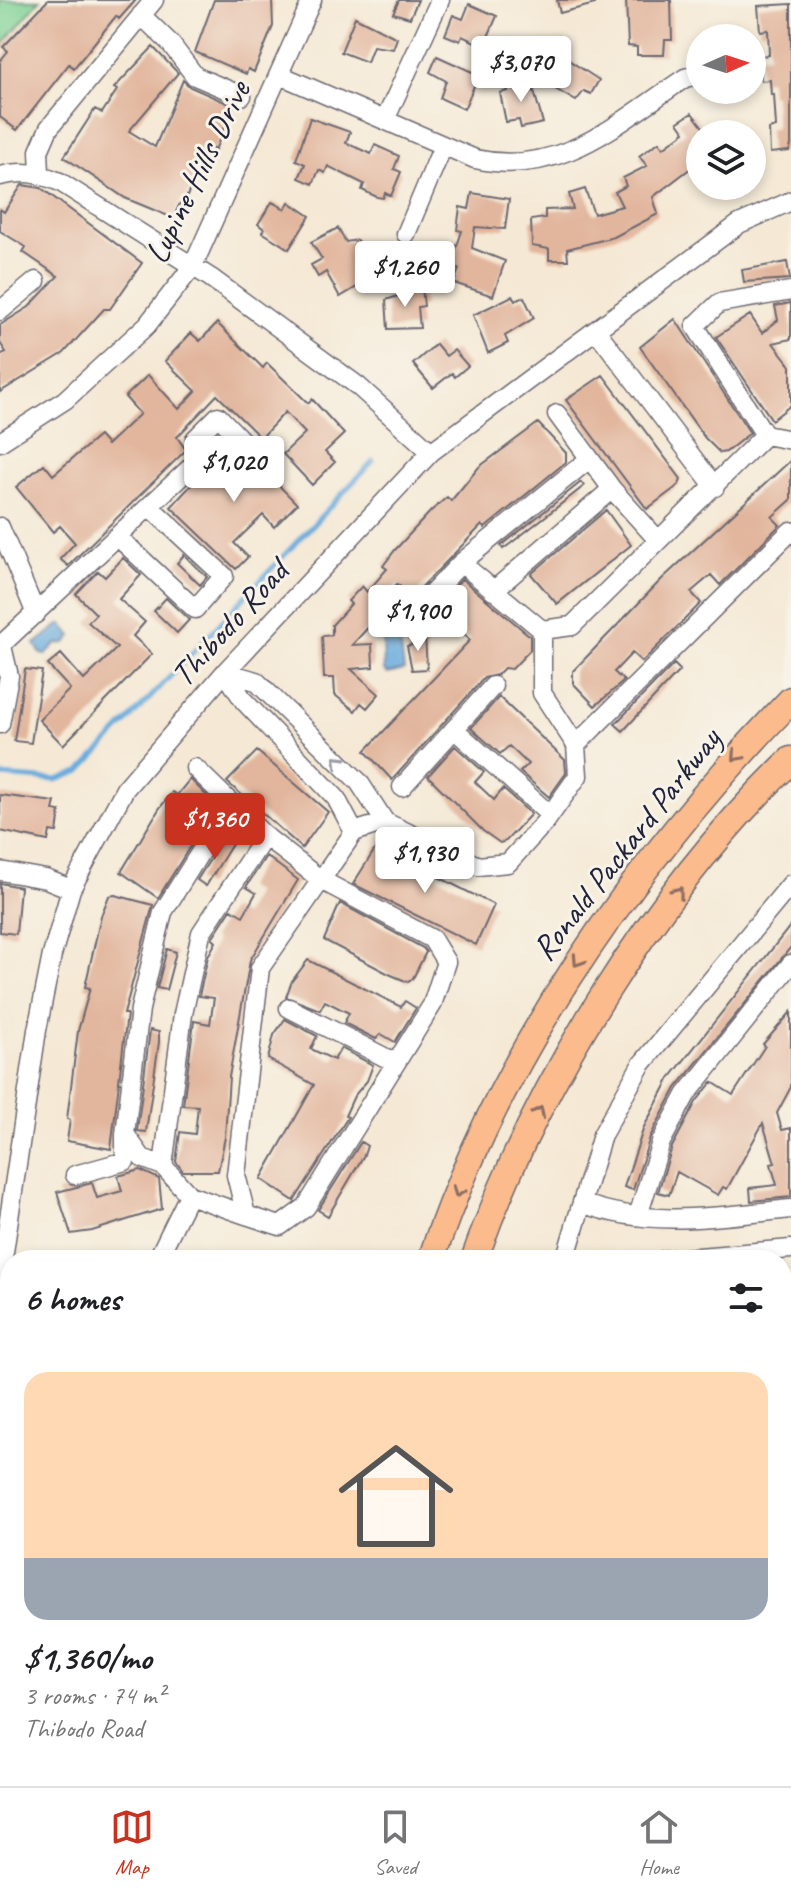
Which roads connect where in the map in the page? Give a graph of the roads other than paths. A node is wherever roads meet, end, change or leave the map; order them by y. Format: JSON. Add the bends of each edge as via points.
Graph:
{"nodes":[{"id":1,"x":154,"y":0,"type":"edge"},
{"id":2,"x":312,"y":0,"type":"edge"},
{"id":3,"x":440,"y":0,"type":"edge"},
{"id":4,"x":141,"y":15,"type":"junction"},
{"id":5,"x":280,"y":75,"type":"junction"},
{"id":6,"x":686,"y":78,"type":"edge"},
{"id":7,"x":242,"y":96,"type":"dead end"},
{"id":8,"x":385,"y":120,"type":"junction"},
{"id":9,"x":443,"y":146,"type":"junction"},
{"id":10,"x":40,"y":173,"type":"junction"},
{"id":11,"x":0,"y":176,"type":"edge"},
{"id":12,"x":791,"y":201,"type":"edge"},
{"id":13,"x":406,"y":234,"type":"dead end"},
{"id":14,"x":193,"y":266,"type":"junction"},
{"id":15,"x":36,"y":281,"type":"dead end"},
{"id":16,"x":791,"y":291,"type":"edge"},
{"id":17,"x":4,"y":300,"type":"edge"},
{"id":18,"x":596,"y":330,"type":"junction"},
{"id":19,"x":557,"y":414,"type":"dead end"},
{"id":20,"x":765,"y":435,"type":"junction"},
{"id":21,"x":791,"y":440,"type":"edge"},
{"id":22,"x":0,"y":442,"type":"edge"},
{"id":23,"x":207,"y":452,"type":"dead end"},
{"id":24,"x":431,"y":452,"type":"junction"},
{"id":25,"x":588,"y":460,"type":"junction"},
{"id":26,"x":715,"y":487,"type":"junction"},
{"id":27,"x":612,"y":489,"type":"junction"},
{"id":28,"x":150,"y":507,"type":"junction"},
{"id":29,"x":0,"y":527,"type":"edge"},
{"id":30,"x":791,"y":531,"type":"edge"},
{"id":31,"x":118,"y":537,"type":"junction"},
{"id":32,"x":657,"y":539,"type":"junction"},
{"id":33,"x":461,"y":563,"type":"junction"},
{"id":34,"x":493,"y":591,"type":"junction"},
{"id":35,"x":421,"y":605,"type":"dead end"},
{"id":36,"x":36,"y":614,"type":"junction"},
{"id":37,"x":542,"y":630,"type":"junction"},
{"id":38,"x":1,"y":646,"type":"edge"},
{"id":39,"x":225,"y":672,"type":"junction"},
{"id":40,"x":493,"y":686,"type":"dead end"},
{"id":41,"x":791,"y":700,"type":"edge"},
{"id":42,"x":0,"y":724,"type":"edge"},
{"id":43,"x":454,"y":729,"type":"junction"},
{"id":44,"x":576,"y":745,"type":"junction"},
{"id":45,"x":791,"y":760,"type":"edge"},
{"id":46,"x":195,"y":768,"type":"dead end"},
{"id":47,"x":402,"y":787,"type":"dead end"},
{"id":48,"x":231,"y":803,"type":"junction"},
{"id":49,"x":550,"y":815,"type":"junction"},
{"id":50,"x":385,"y":822,"type":"junction"},
{"id":51,"x":354,"y":832,"type":"junction"},
{"id":52,"x":265,"y":836,"type":"junction"},
{"id":53,"x":0,"y":871,"type":"edge"},
{"id":54,"x":321,"y":880,"type":"junction"},
{"id":55,"x":791,"y":884,"type":"edge"},
{"id":56,"x":71,"y":889,"type":"junction"},
{"id":57,"x":791,"y":964,"type":"edge"},
{"id":58,"x":289,"y":1008,"type":"dead end"},
{"id":59,"x":394,"y":1062,"type":"junction"},
{"id":60,"x":125,"y":1134,"type":"junction"},
{"id":61,"x":163,"y":1166,"type":"junction"},
{"id":62,"x":75,"y":1175,"type":"dead end"},
{"id":63,"x":189,"y":1195,"type":"junction"},
{"id":64,"x":582,"y":1203,"type":"junction"},
{"id":65,"x":791,"y":1209,"type":"edge"},
{"id":66,"x":246,"y":1215,"type":"junction"},
{"id":67,"x":638,"y":1216,"type":"junction"},
{"id":68,"x":6,"y":1250,"type":"edge"},
{"id":69,"x":163,"y":1250,"type":"edge"},
{"id":70,"x":435,"y":1250,"type":"edge"},
{"id":71,"x":478,"y":1250,"type":"edge"},
{"id":72,"x":568,"y":1250,"type":"edge"}],
"edges":[{"from":1,"to":4,"type":"street"},
{"from":2,"to":5,"type":"street","name":"Lupine Hills Drive"},
{"from":3,"to":8,"type":"street"},
{"from":4,"to":7,"type":"street","via":[[195,76]]},
{"from":4,"to":10,"type":"street","via":[[49,128],[39,151]]},
{"from":5,"to":8,"type":"street"},
{"from":5,"to":14,"type":"street","name":"Lupine Hills Drive"},
{"from":6,"to":9,"type":"street","via":[[581,147],[530,164],[498,164]]},
{"from":8,"to":9,"type":"street"},
{"from":9,"to":13,"type":"street"},
{"from":10,"to":11,"type":"street"},
{"from":10,"to":14,"type":"street"},
{"from":12,"to":18,"type":"street","name":"Thibodo Road","via":[[739,224]]},
{"from":14,"to":22,"type":"street","name":"Lupine Hills Drive","via":[[147,325],[65,400]]},
{"from":14,"to":24,"type":"street","via":[[358,386]]},
{"from":15,"to":17,"type":"street"},
{"from":16,"to":20,"type":"street","via":[[719,303],[695,326]]},
{"from":18,"to":24,"type":"street","name":"Thibodo Road"},
{"from":18,"to":26,"type":"street"},
{"from":19,"to":25,"type":"street"},
{"from":20,"to":21,"type":"street"},
{"from":20,"to":26,"type":"street"},
{"from":23,"to":28,"type":"street"},
{"from":24,"to":39,"type":"street","name":"Thibodo Road"},
{"from":25,"to":27,"type":"street"},
{"from":25,"to":33,"type":"street"},
{"from":26,"to":32,"type":"street"},
{"from":27,"to":32,"type":"street"},
{"from":27,"to":34,"type":"street"},
{"from":28,"to":31,"type":"street"},
{"from":28,"to":31,"type":"street","via":[[224,576],[195,609]]},
{"from":29,"to":36,"type":"street"},
{"from":30,"to":44,"type":"street"},
{"from":31,"to":36,"type":"street"},
{"from":32,"to":37,"type":"street","via":[[572,626]]},
{"from":33,"to":34,"type":"street"},
{"from":33,"to":35,"type":"street"},
{"from":34,"to":37,"type":"street"},
{"from":36,"to":38,"type":"street"},
{"from":37,"to":44,"type":"street","via":[[542,693]]},
{"from":38,"to":42,"type":"street","via":[[9,676]]},
{"from":50,"to":39,"type":"street","one_way":true,"via":[[359,782],[256,681]]},
{"from":39,"to":51,"type":"street","via":[[244,701],[336,798]]},
{"from":39,"to":56,"type":"street","name":"Thibodo Road","via":[[125,789]]},
{"from":40,"to":43,"type":"street"},
{"from":41,"to":70,"type":"highway","name":"Ronald Packard Parkway","one_way":true,"via":[[686,814],[605,918],[506,1088]]},
{"from":43,"to":47,"type":"street"},
{"from":43,"to":49,"type":"street"},
{"from":44,"to":49,"type":"street","via":[[578,776]]},
{"from":71,"to":45,"type":"highway","name":"Ronald Packard Parkway","one_way":true,"via":[[542,1105],[616,977],[724,834]]},
{"from":46,"to":48,"type":"street"},
{"from":48,"to":52,"type":"street"},
{"from":48,"to":60,"type":"street","via":[[163,912],[140,1009]]},
{"from":49,"to":50,"type":"street","via":[[508,863],[478,866]]},
{"from":50,"to":51,"type":"street"},
{"from":51,"to":54,"type":"street"},
{"from":52,"to":54,"type":"street"},
{"from":52,"to":61,"type":"street","via":[[201,933],[183,1014]]},
{"from":53,"to":56,"type":"street"},
{"from":54,"to":59,"type":"street","via":[[432,939],[446,962],[432,1005]]},
{"from":54,"to":66,"type":"street","via":[[260,968],[236,1175]]},
{"from":55,"to":64,"type":"street","via":[[641,1065],[602,1135]]},
{"from":56,"to":68,"type":"street","name":"Thibodo Road","via":[[37,1030]]},
{"from":57,"to":67,"type":"street","via":[[686,1095],[661,1142]]},
{"from":58,"to":59,"type":"street"},
{"from":59,"to":66,"type":"street","via":[[306,1207],[280,1226]]},
{"from":60,"to":61,"type":"street","via":[[142,1158]]},
{"from":60,"to":62,"type":"street","via":[[125,1161]]},
{"from":61,"to":63,"type":"street"},
{"from":63,"to":66,"type":"street"},
{"from":63,"to":69,"type":"street"},
{"from":64,"to":67,"type":"street"},
{"from":64,"to":72,"type":"street"},
{"from":65,"to":67,"type":"street","via":[[681,1221]]}]}
